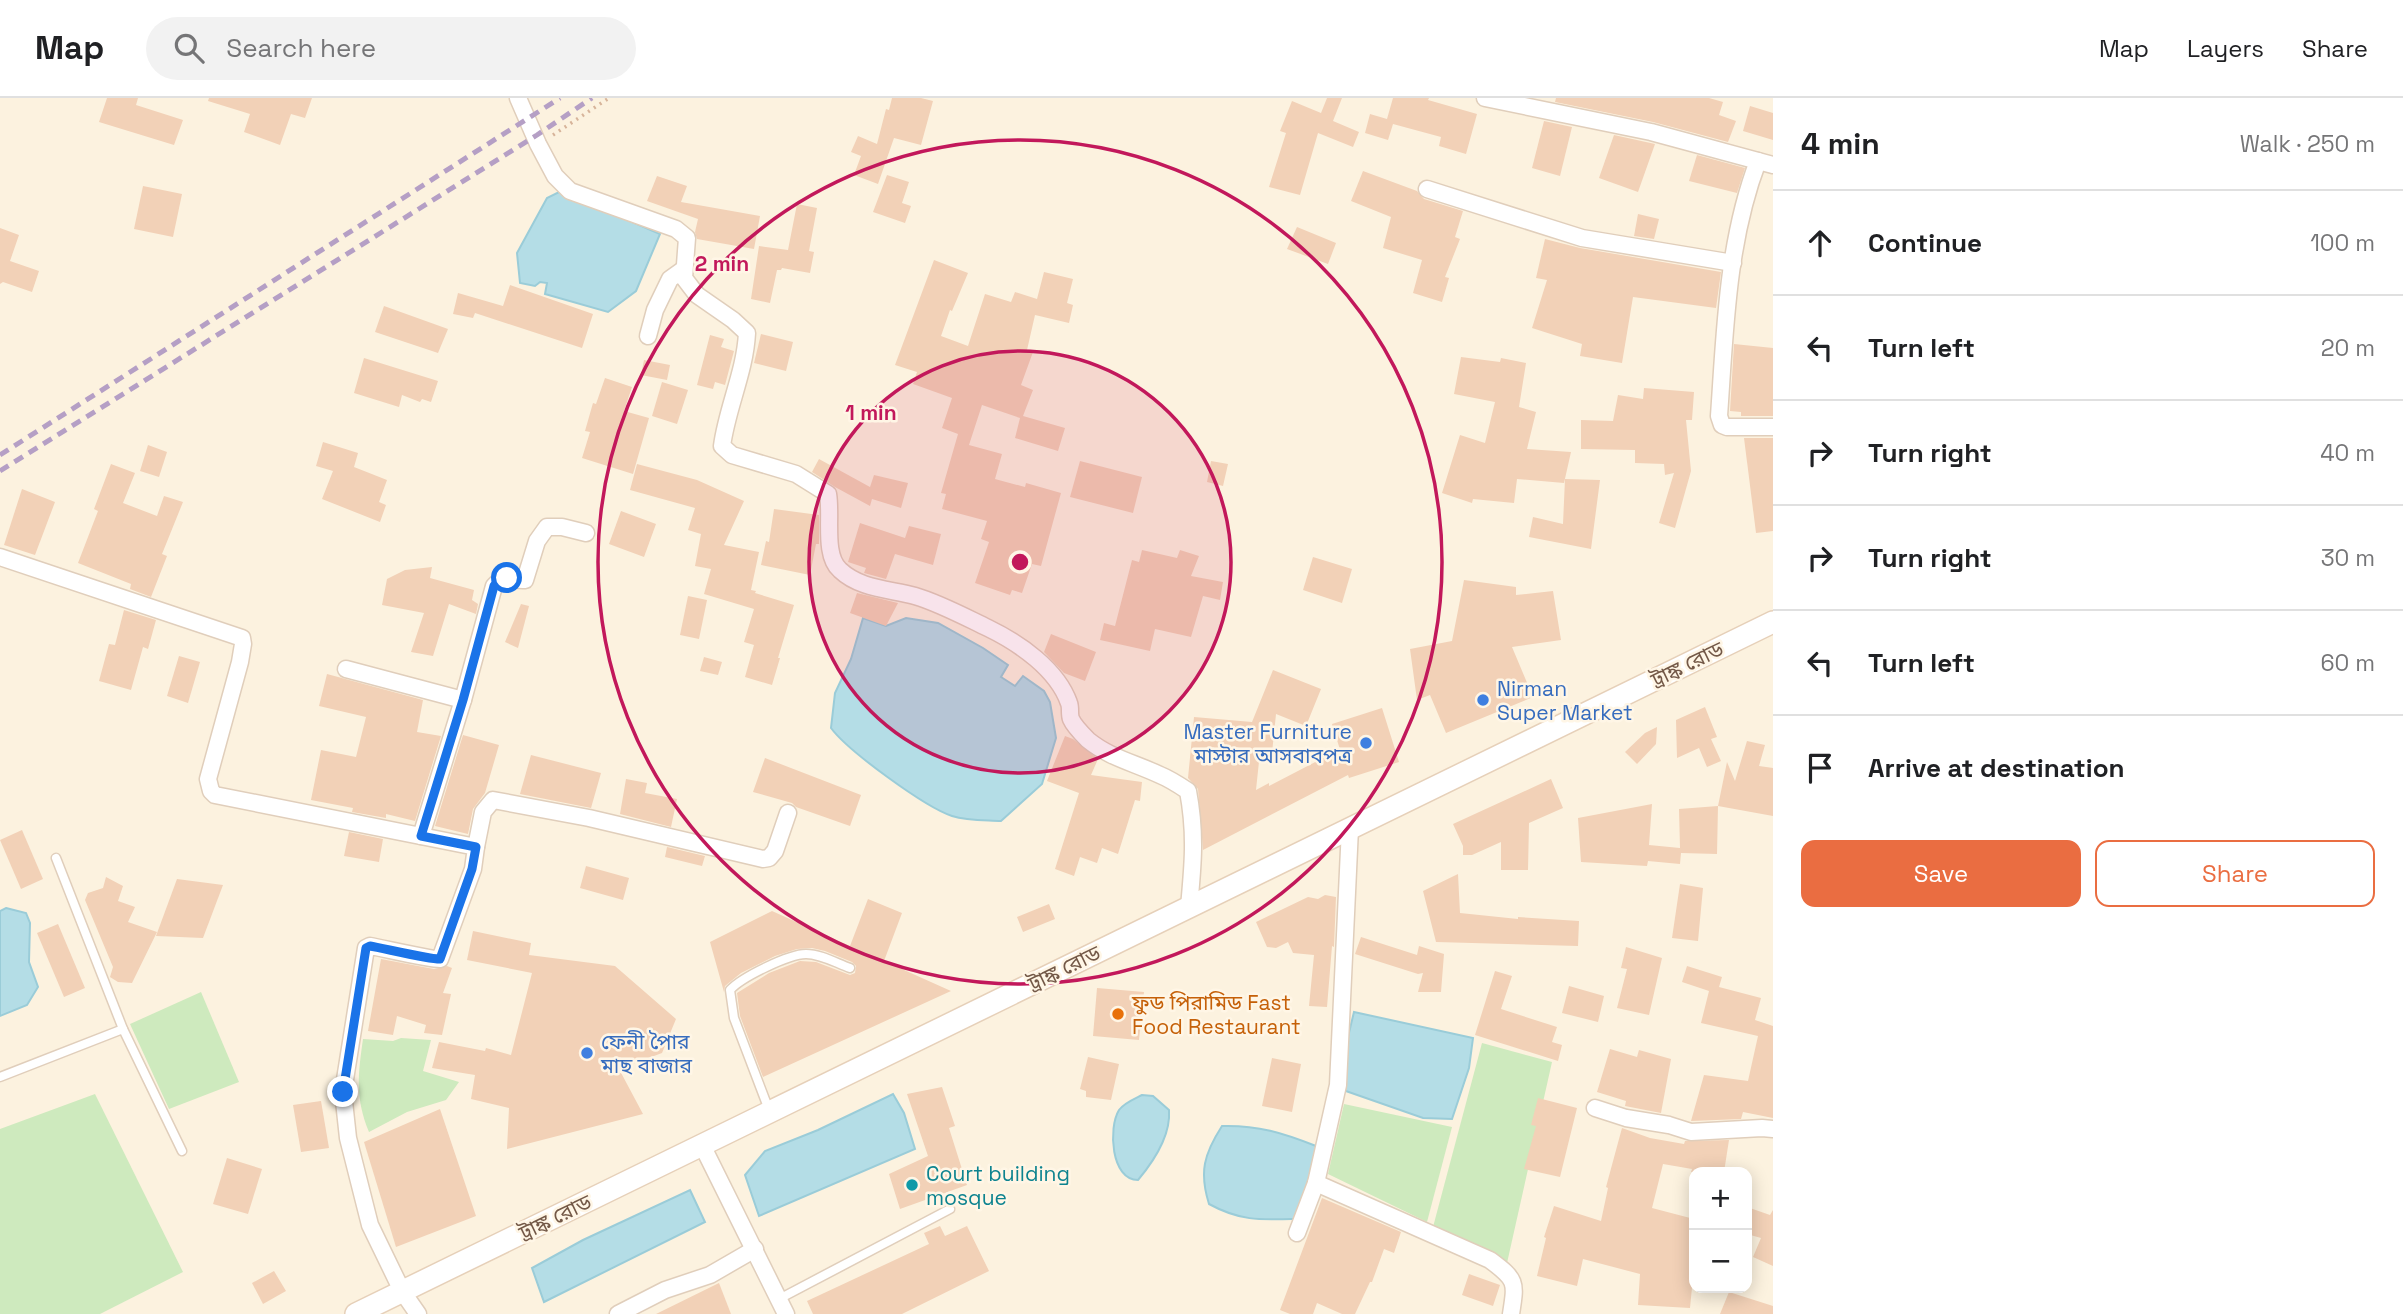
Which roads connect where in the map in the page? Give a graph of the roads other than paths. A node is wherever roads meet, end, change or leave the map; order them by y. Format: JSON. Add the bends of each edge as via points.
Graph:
{"nodes":[{"id":1,"x":518,"y":98,"type":"edge"},
{"id":2,"x":1485,"y":98,"type":"edge"},
{"id":3,"x":1765,"y":163,"type":"edge"},
{"id":4,"x":1427,"y":189,"type":"dead end"},
{"id":5,"x":1733,"y":263,"type":"junction"},
{"id":6,"x":684,"y":269,"type":"junction"},
{"id":7,"x":648,"y":336,"type":"dead end"},
{"id":8,"x":1773,"y":428,"type":"edge"},
{"id":9,"x":586,"y":533,"type":"dead end"},
{"id":10,"x":0,"y":557,"type":"edge"},
{"id":11,"x":1773,"y":622,"type":"edge"},
{"id":12,"x":346,"y":669,"type":"dead end"},
{"id":13,"x":463,"y":700,"type":"junction"},
{"id":14,"x":788,"y":813,"type":"dead end"},
{"id":15,"x":1350,"y":828,"type":"junction"},
{"id":16,"x":421,"y":836,"type":"junction"},
{"id":17,"x":476,"y":847,"type":"junction"},
{"id":18,"x":56,"y":858,"type":"dead end"},
{"id":19,"x":1189,"y":907,"type":"junction"},
{"id":20,"x":850,"y":968,"type":"dead end"},
{"id":21,"x":123,"y":1030,"type":"junction"},
{"id":22,"x":0,"y":1077,"type":"edge"},
{"id":23,"x":1595,"y":1108,"type":"dead end"},
{"id":24,"x":771,"y":1112,"type":"junction"},
{"id":25,"x":1773,"y":1129,"type":"edge"},
{"id":26,"x":702,"y":1144,"type":"junction"},
{"id":27,"x":182,"y":1151,"type":"dead end"},
{"id":28,"x":1316,"y":1183,"type":"junction"},
{"id":29,"x":950,"y":1209,"type":"dead end"},
{"id":30,"x":1297,"y":1233,"type":"dead end"},
{"id":31,"x":754,"y":1249,"type":"junction"},
{"id":32,"x":402,"y":1291,"type":"junction"},
{"id":33,"x":779,"y":1298,"type":"junction"},
{"id":34,"x":356,"y":1314,"type":"edge"},
{"id":35,"x":418,"y":1314,"type":"edge"},
{"id":36,"x":618,"y":1314,"type":"edge"},
{"id":37,"x":786,"y":1314,"type":"edge"},
{"id":38,"x":1511,"y":1314,"type":"edge"}],
"edges":[{"from":1,"to":6,"type":"street","via":[[555,176],[570,191],[676,229],[687,237]]},
{"from":2,"to":3,"type":"street","via":[[1651,132]]},
{"from":3,"to":5,"type":"street","via":[[1744,198]]},
{"from":4,"to":5,"type":"street","via":[[1582,238]]},
{"from":5,"to":8,"type":"street","via":[[1720,422],[1727,427]]},
{"from":6,"to":7,"type":"street","via":[[670,279]]},
{"from":6,"to":19,"type":"street","via":[[684,278],[697,295],[747,333],[722,446],[732,455],[796,474],[828,494],[831,560],[847,576],[927,601],[991,629],[1034,657],[1053,677],[1069,703],[1071,719],[1087,739],[1124,762],[1188,791],[1194,823]]},
{"from":9,"to":13,"type":"street","via":[[547,527],[537,541],[525,580],[507,578],[494,586]]},
{"from":10,"to":16,"type":"street","via":[[242,638],[240,662],[208,779],[215,795]]},
{"from":11,"to":15,"type":"main road","name":"ট্রাঙ্ক রোড"},
{"from":12,"to":13,"type":"street"},
{"from":13,"to":16,"type":"street"},
{"from":14,"to":17,"type":"street","via":[[775,851],[763,859],[494,800],[483,812]]},
{"from":15,"to":19,"type":"main road","name":"ট্রাঙ্ক রোড"},
{"from":15,"to":28,"type":"street","via":[[1339,1085]]},
{"from":16,"to":17,"type":"street"},
{"from":17,"to":32,"type":"street","via":[[440,959],[370,946],[364,954],[343,1092],[348,1139],[370,1225]]},
{"from":18,"to":21,"type":"lane"},
{"from":19,"to":24,"type":"main road","name":"ট্রাঙ্ক রোড"},
{"from":20,"to":24,"type":"lane","via":[[805,954],[739,980],[730,990],[734,1018]]},
{"from":21,"to":22,"type":"lane"},
{"from":21,"to":27,"type":"lane"},
{"from":23,"to":25,"type":"street","via":[[1692,1132]]},
{"from":24,"to":26,"type":"main road","name":"ট্রাঙ্ক রোড"},
{"from":26,"to":31,"type":"street"},
{"from":26,"to":32,"type":"main road","name":"ট্রাঙ্ক রোড"},
{"from":28,"to":30,"type":"street"},
{"from":28,"to":38,"type":"street","via":[[1490,1261],[1509,1274],[1515,1288]]},
{"from":29,"to":33,"type":"lane"},
{"from":31,"to":33,"type":"street"},
{"from":31,"to":36,"type":"street","via":[[710,1275],[664,1290]]},
{"from":32,"to":34,"type":"main road","name":"ট্রাঙ্ক রোড"},
{"from":32,"to":35,"type":"street"},
{"from":33,"to":37,"type":"street"}]}
